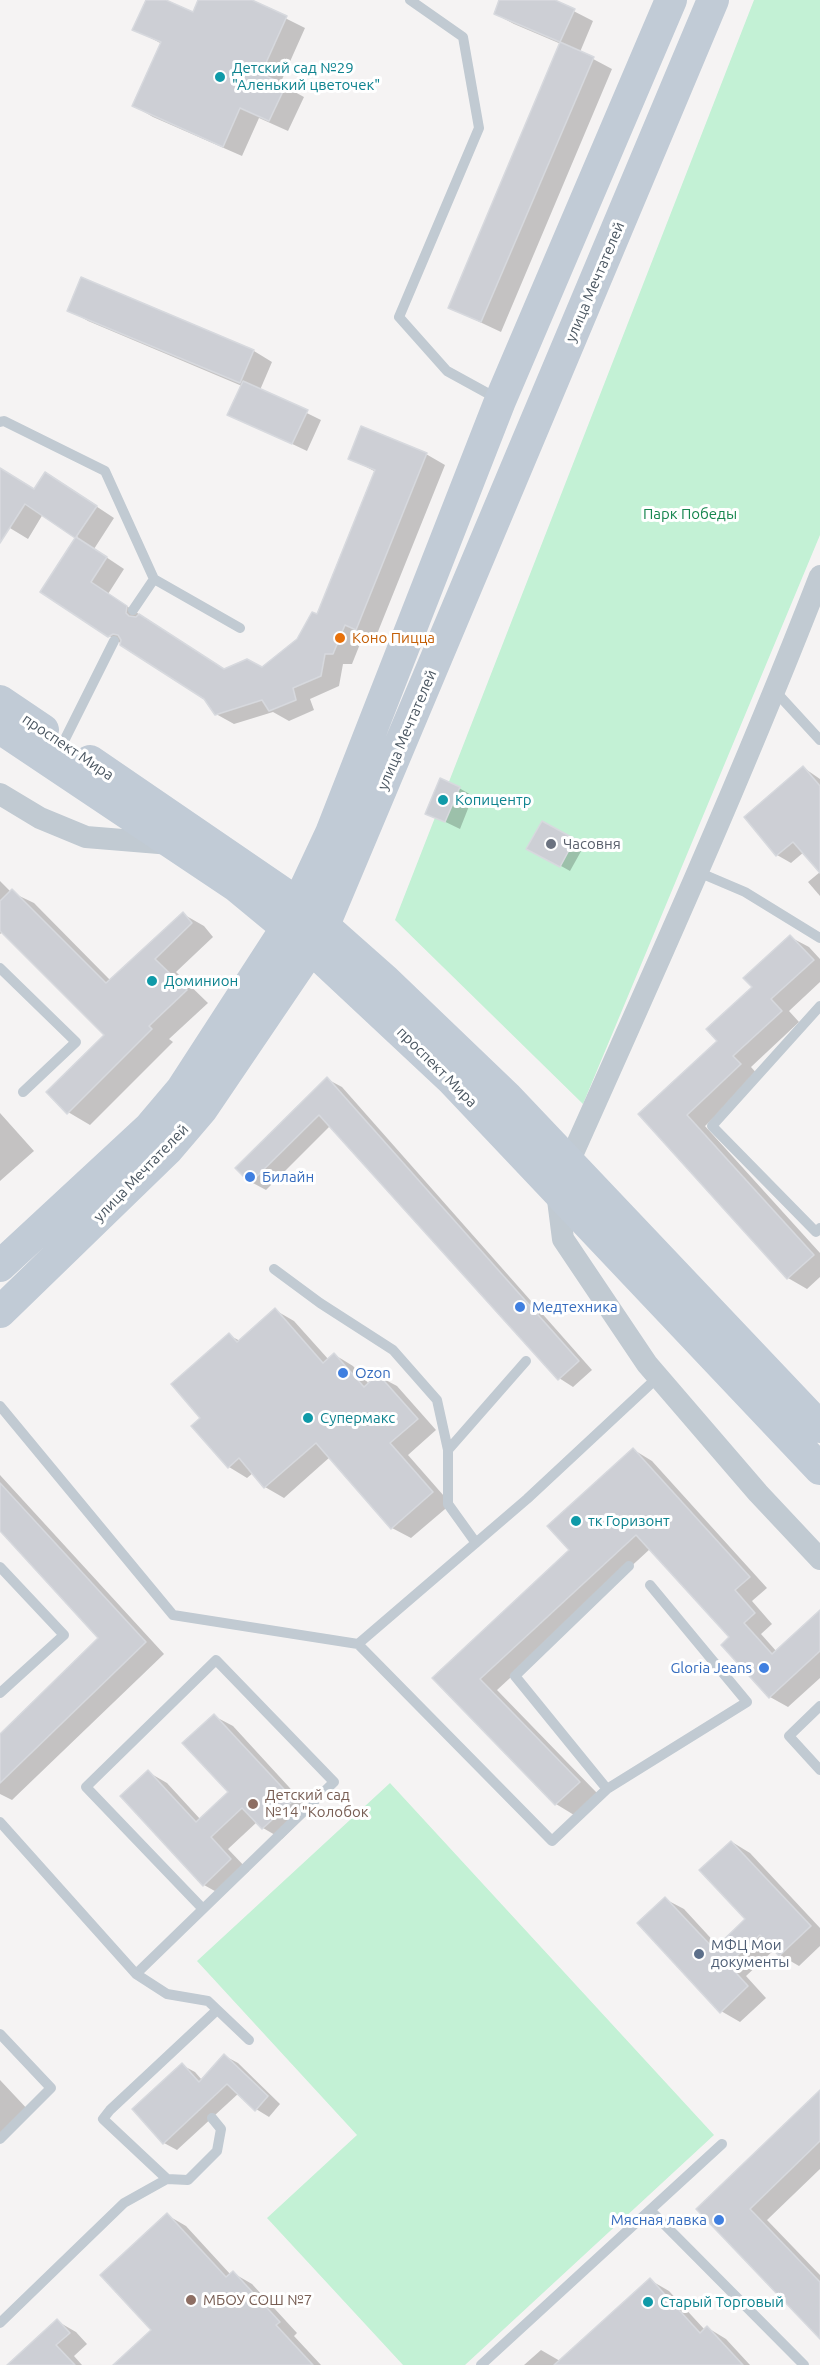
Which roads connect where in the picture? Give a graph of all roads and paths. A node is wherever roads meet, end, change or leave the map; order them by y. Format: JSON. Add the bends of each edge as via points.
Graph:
{"nodes":[{"id":1,"x":410,"y":0,"type":"edge"},
{"id":2,"x":671,"y":0,"type":"edge"},
{"id":3,"x":713,"y":0,"type":"edge"},
{"id":4,"x":501,"y":401,"type":"junction"},
{"id":5,"x":0,"y":422,"type":"edge"},
{"id":6,"x":820,"y":576,"type":"edge"},
{"id":7,"x":154,"y":579,"type":"junction"},
{"id":8,"x":133,"y":610,"type":"dead end"},
{"id":9,"x":240,"y":628,"type":"dead end"},
{"id":10,"x":114,"y":640,"type":"dead end"},
{"id":11,"x":775,"y":691,"type":"junction"},
{"id":12,"x":0,"y":701,"type":"edge"},
{"id":13,"x":0,"y":728,"type":"edge"},
{"id":14,"x":820,"y":740,"type":"edge"},
{"id":15,"x":63,"y":743,"type":"junction"},
{"id":16,"x":0,"y":794,"type":"edge"},
{"id":17,"x":173,"y":844,"type":"junction"},
{"id":18,"x":699,"y":872,"type":"junction"},
{"id":19,"x":293,"y":915,"type":"junction"},
{"id":20,"x":317,"y":936,"type":"junction"},
{"id":21,"x":820,"y":938,"type":"edge"},
{"id":22,"x":0,"y":968,"type":"edge"},
{"id":23,"x":820,"y":1006,"type":"edge"},
{"id":24,"x":23,"y":1092,"type":"dead end"},
{"id":25,"x":569,"y":1162,"type":"junction"},
{"id":26,"x":557,"y":1192,"type":"junction"},
{"id":27,"x":820,"y":1228,"type":"edge"},
{"id":28,"x":0,"y":1266,"type":"edge"},
{"id":29,"x":274,"y":1269,"type":"dead end"},
{"id":30,"x":0,"y":1312,"type":"edge"},
{"id":31,"x":526,"y":1360,"type":"dead end"},
{"id":32,"x":658,"y":1377,"type":"junction"},
{"id":33,"x":0,"y":1406,"type":"edge"},
{"id":34,"x":820,"y":1427,"type":"edge"},
{"id":35,"x":448,"y":1450,"type":"junction"},
{"id":36,"x":820,"y":1469,"type":"edge"},
{"id":37,"x":476,"y":1543,"type":"junction"},
{"id":38,"x":820,"y":1559,"type":"edge"},
{"id":39,"x":629,"y":1566,"type":"dead end"},
{"id":40,"x":0,"y":1567,"type":"edge"},
{"id":41,"x":650,"y":1585,"type":"dead end"},
{"id":42,"x":358,"y":1644,"type":"junction"},
{"id":43,"x":0,"y":1694,"type":"edge"},
{"id":44,"x":820,"y":1706,"type":"edge"},
{"id":45,"x":820,"y":1770,"type":"edge"},
{"id":46,"x":606,"y":1789,"type":"junction"},
{"id":47,"x":0,"y":1822,"type":"edge"},
{"id":48,"x":203,"y":1909,"type":"junction"},
{"id":49,"x":136,"y":1974,"type":"junction"},
{"id":50,"x":217,"y":2010,"type":"junction"},
{"id":51,"x":0,"y":2034,"type":"edge"},
{"id":52,"x":249,"y":2040,"type":"dead end"},
{"id":53,"x":212,"y":2118,"type":"dead end"},
{"id":54,"x":0,"y":2139,"type":"edge"},
{"id":55,"x":722,"y":2144,"type":"dead end"},
{"id":56,"x":167,"y":2179,"type":"junction"},
{"id":57,"x":651,"y":2211,"type":"junction"},
{"id":58,"x":0,"y":2323,"type":"edge"},
{"id":59,"x":481,"y":2365,"type":"edge"},
{"id":60,"x":804,"y":2365,"type":"edge"}],
"edges":[{"from":1,"to":4,"type":"lane","via":[[463,37],[479,128],[399,317],[447,371]]},
{"from":2,"to":4,"type":"street","name":"улица Мечтателей"},
{"from":3,"to":20,"type":"street","name":"улица Мечтателей"},
{"from":4,"to":19,"type":"street","name":"улица Мечтателей","via":[[331,833]]},
{"from":5,"to":7,"type":"lane","via":[[105,471]]},
{"from":6,"to":11,"type":"street"},
{"from":7,"to":8,"type":"lane"},
{"from":7,"to":9,"type":"lane"},
{"from":10,"to":15,"type":"lane"},
{"from":11,"to":14,"type":"lane"},
{"from":11,"to":18,"type":"street"},
{"from":12,"to":15,"type":"street","name":"проспект Мира"},
{"from":13,"to":17,"type":"street","name":"проспект Мира"},
{"from":15,"to":19,"type":"street","name":"проспект Мира","via":[[247,866]]},
{"from":16,"to":17,"type":"street","via":[[40,818],[86,837]]},
{"from":17,"to":19,"type":"street","name":"проспект Мира","via":[[236,886]]},
{"from":18,"to":21,"type":"lane","via":[[745,892]]},
{"from":18,"to":25,"type":"street"},
{"from":19,"to":20,"type":"street","name":"проспект Мира"},
{"from":19,"to":28,"type":"street","name":"улица Мечтателей","via":[[182,1089],[96,1179]]},
{"from":20,"to":25,"type":"street","name":"проспект Мира","via":[[507,1097]]},
{"from":20,"to":26,"type":"street","name":"проспект Мира"},
{"from":20,"to":30,"type":"street","name":"улица Мечтателей","via":[[202,1109],[167,1150]]},
{"from":22,"to":24,"type":"lane","via":[[76,1042]]},
{"from":23,"to":27,"type":"lane","via":[[712,1126],[816,1232]]},
{"from":25,"to":34,"type":"street","name":"проспект Мира"},
{"from":26,"to":32,"type":"street","via":[[563,1239]]},
{"from":26,"to":36,"type":"street","name":"проспект Мира"},
{"from":29,"to":35,"type":"lane","via":[[393,1350],[437,1400]]},
{"from":31,"to":35,"type":"lane"},
{"from":32,"to":37,"type":"lane"},
{"from":32,"to":38,"type":"street"},
{"from":33,"to":42,"type":"lane","via":[[173,1615]]},
{"from":35,"to":37,"type":"lane","via":[[448,1504]]},
{"from":37,"to":42,"type":"lane"},
{"from":39,"to":46,"type":"lane","via":[[514,1676]]},
{"from":40,"to":43,"type":"lane","via":[[64,1635]]},
{"from":41,"to":46,"type":"lane","via":[[747,1702]]},
{"from":42,"to":46,"type":"lane","via":[[552,1841]]},
{"from":44,"to":45,"type":"lane","via":[[789,1736]]},
{"from":47,"to":49,"type":"lane"},
{"from":48,"to":48,"type":"lane","via":[[334,1782],[216,1660],[86,1787]]},
{"from":48,"to":49,"type":"lane"},
{"from":49,"to":50,"type":"lane","via":[[167,1994],[208,2001]]},
{"from":50,"to":52,"type":"lane"},
{"from":50,"to":56,"type":"lane","via":[[103,2119]]},
{"from":51,"to":54,"type":"lane","via":[[51,2088]]},
{"from":53,"to":56,"type":"lane","via":[[221,2129],[217,2151],[188,2180]]},
{"from":55,"to":57,"type":"lane"},
{"from":56,"to":58,"type":"lane","via":[[124,2203]]},
{"from":57,"to":59,"type":"lane"},
{"from":57,"to":60,"type":"lane"}]}
